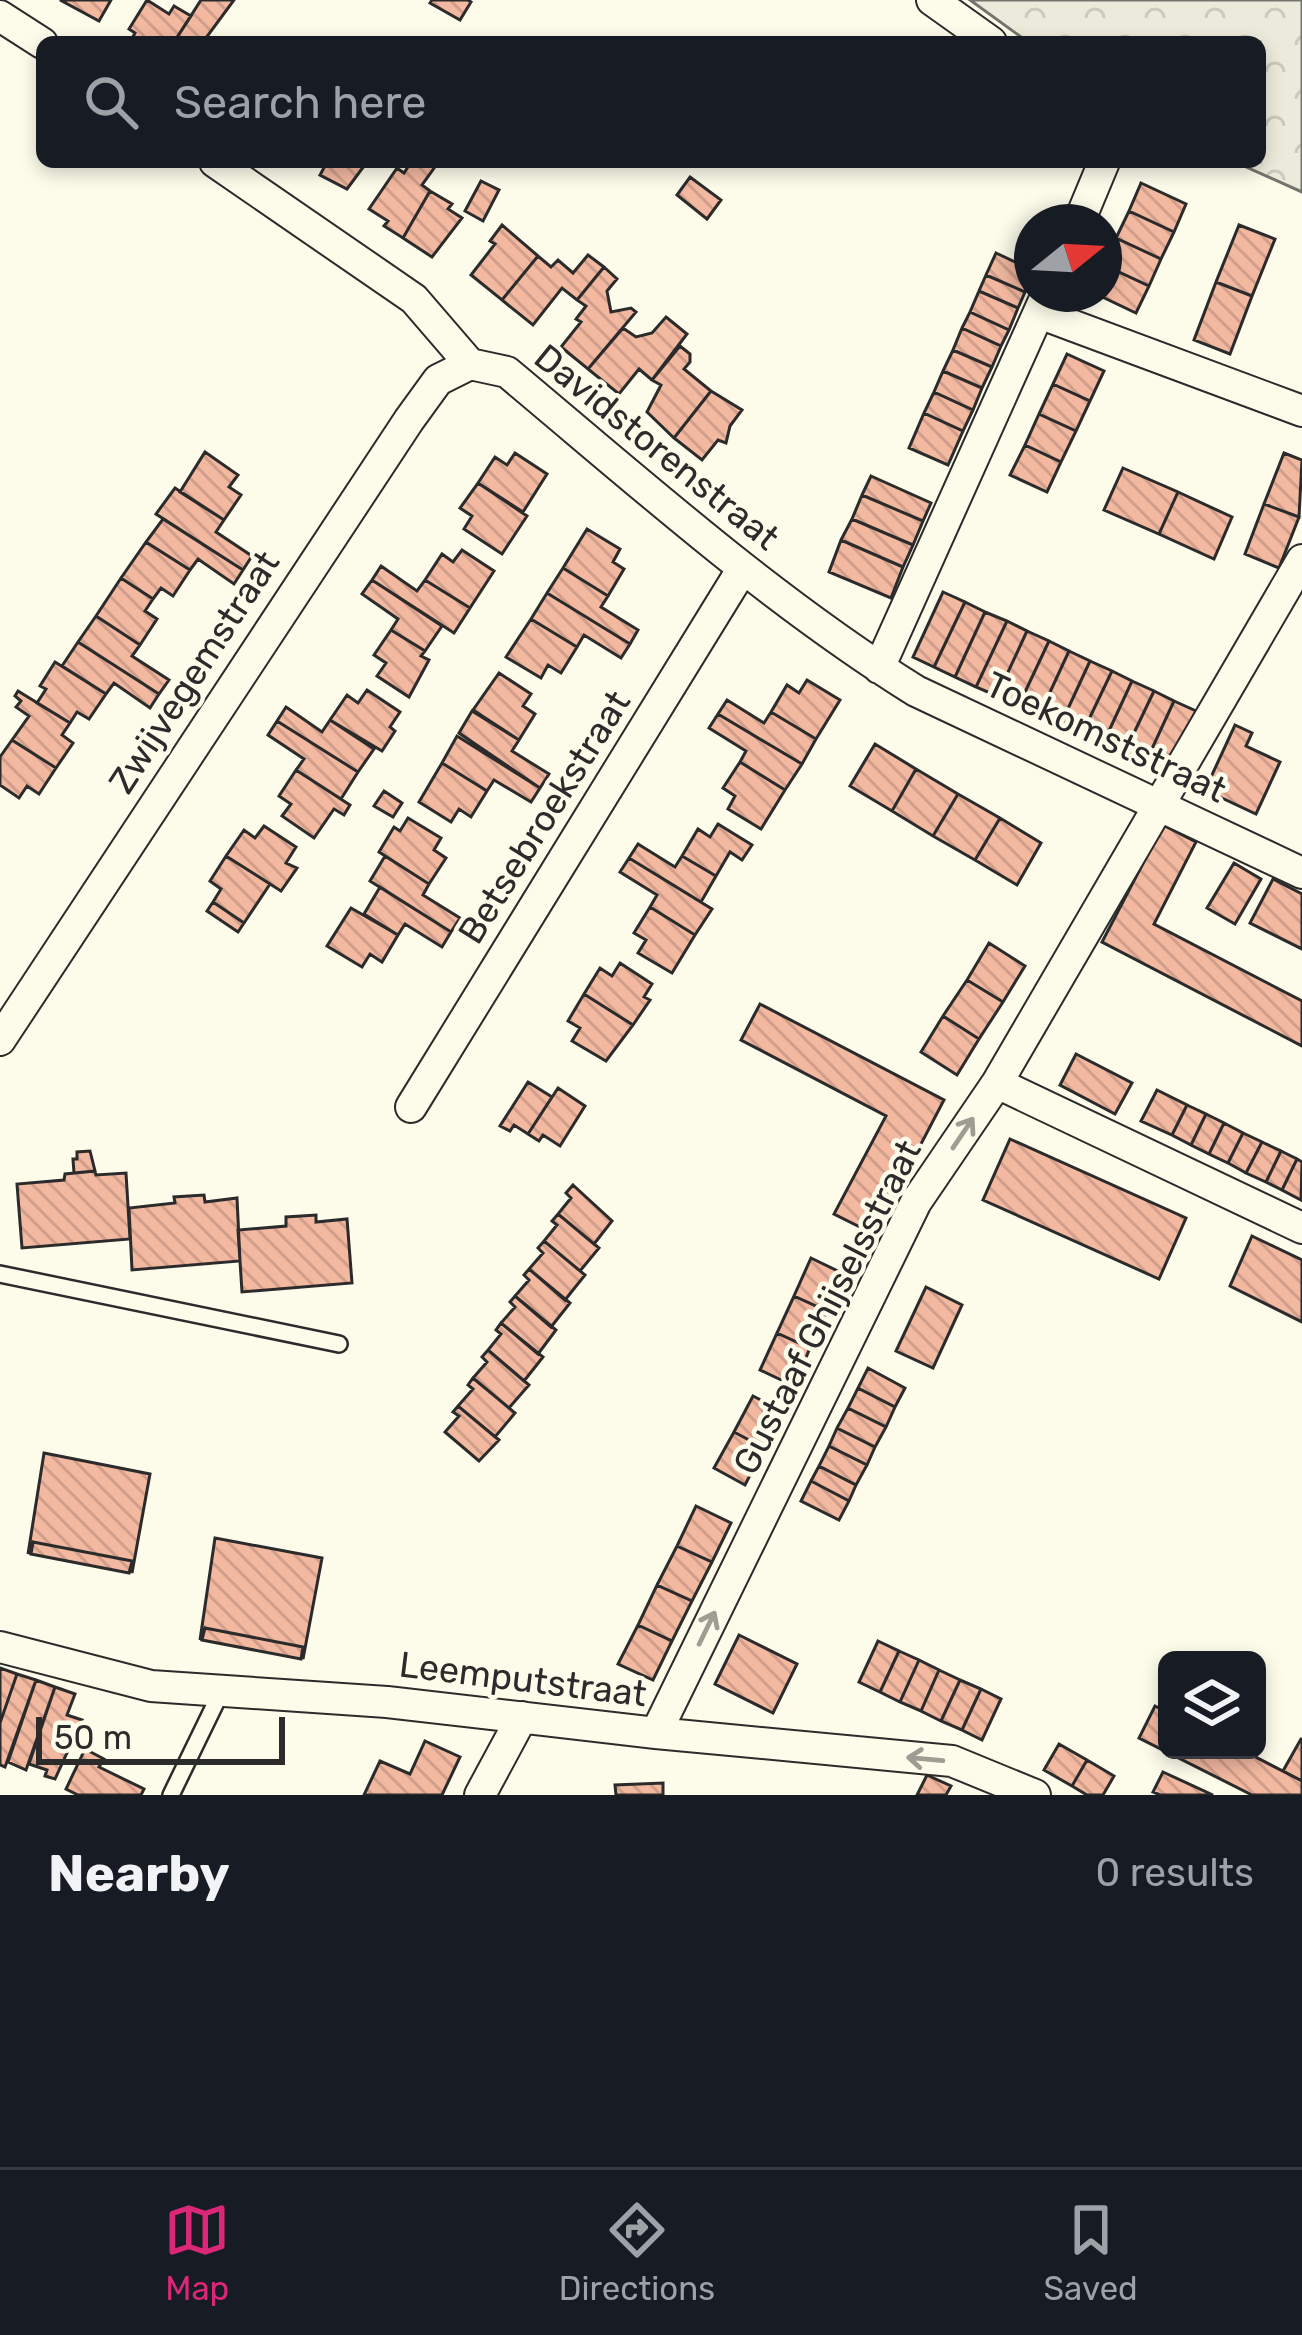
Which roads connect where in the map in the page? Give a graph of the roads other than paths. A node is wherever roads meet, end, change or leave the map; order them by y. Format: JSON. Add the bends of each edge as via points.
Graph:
{"nodes":[{"id":1,"x":932,"y":0,"type":"edge"},
{"id":2,"x":0,"y":16,"type":"edge"},
{"id":3,"x":983,"y":36,"type":"edge"},
{"id":4,"x":36,"y":39,"type":"edge"},
{"id":5,"x":224,"y":168,"type":"edge"},
{"id":6,"x":1100,"y":172,"type":"edge"},
{"id":7,"x":1087,"y":204,"type":"edge"},
{"id":8,"x":1039,"y":312,"type":"edge"},
{"id":9,"x":1065,"y":312,"type":"edge"},
{"id":10,"x":470,"y":364,"type":"junction"},
{"id":11,"x":1302,"y":411,"type":"edge"},
{"id":12,"x":1302,"y":560,"type":"edge"},
{"id":13,"x":743,"y":568,"type":"junction"},
{"id":14,"x":879,"y":668,"type":"junction"},
{"id":15,"x":1159,"y":804,"type":"junction"},
{"id":16,"x":1302,"y":873,"type":"edge"},
{"id":17,"x":0,"y":1040,"type":"edge"},
{"id":18,"x":997,"y":1083,"type":"junction"},
{"id":19,"x":411,"y":1107,"type":"dead end"},
{"id":20,"x":1302,"y":1228,"type":"edge"},
{"id":21,"x":0,"y":1274,"type":"edge"},
{"id":22,"x":339,"y":1344,"type":"dead end"},
{"id":23,"x":0,"y":1647,"type":"edge"},
{"id":24,"x":221,"y":1692,"type":"junction"},
{"id":25,"x":521,"y":1717,"type":"junction"},
{"id":26,"x":656,"y":1733,"type":"junction"},
{"id":27,"x":171,"y":1795,"type":"edge"},
{"id":28,"x":480,"y":1795,"type":"edge"},
{"id":29,"x":1035,"y":1795,"type":"edge"}],
"edges":[{"from":1,"to":3,"type":"street"},
{"from":2,"to":4,"type":"street"},
{"from":5,"to":10,"type":"street","name":"Davidstorenstraat","via":[[414,298]]},
{"from":6,"to":7,"type":"street"},
{"from":8,"to":14,"type":"street"},
{"from":9,"to":11,"type":"street"},
{"from":10,"to":13,"type":"street","name":"Davidstorenstraat","via":[[507,372]]},
{"from":10,"to":17,"type":"street","name":"Zwijvegemstraat","via":[[438,380],[409,420]]},
{"from":12,"to":15,"type":"street","name":"Gustaaf Ghijselsstraat"},
{"from":13,"to":14,"type":"street","name":"Davidstorenstraat"},
{"from":13,"to":19,"type":"street","name":"Betsebroekstraat"},
{"from":14,"to":15,"type":"street","name":"Toekomststraat"},
{"from":15,"to":16,"type":"street","name":"Toekomststraat"},
{"from":15,"to":18,"type":"street","name":"Gustaaf Ghijselsstraat"},
{"from":18,"to":20,"type":"street"},
{"from":26,"to":18,"type":"street","name":"Gustaaf Ghijselsstraat","one_way":true,"via":[[916,1202]]},
{"from":21,"to":22,"type":"lane"},
{"from":23,"to":24,"type":"street","name":"Leemputstraat","via":[[151,1685]]},
{"from":24,"to":25,"type":"street","name":"Leemputstraat"},
{"from":24,"to":27,"type":"lane"},
{"from":25,"to":26,"type":"street","name":"Leemputstraat"},
{"from":25,"to":28,"type":"street"},
{"from":29,"to":26,"type":"street","name":"Leemputstraat","one_way":true,"via":[[952,1761]]}]}
